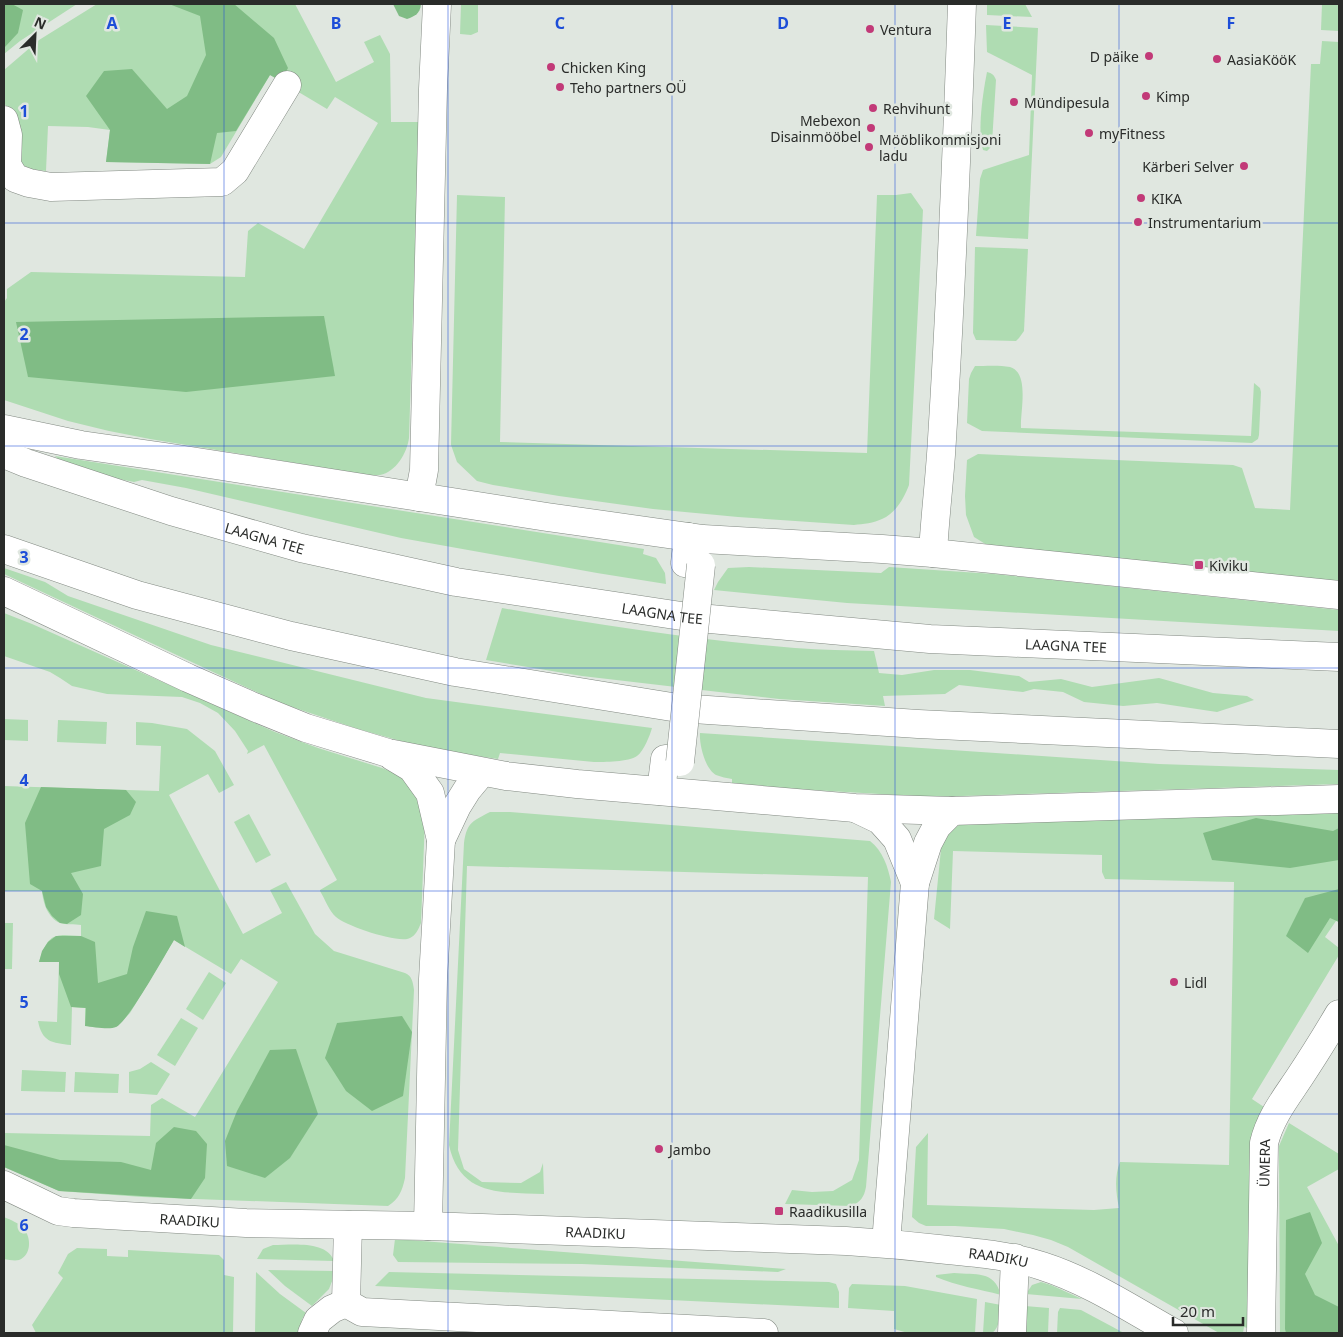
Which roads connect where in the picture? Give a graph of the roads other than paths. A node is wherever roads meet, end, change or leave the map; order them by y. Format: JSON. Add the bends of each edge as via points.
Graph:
{"nodes":[{"id":1,"x":437,"y":4,"type":"edge"},
{"id":2,"x":962,"y":4,"type":"edge"},
{"id":3,"x":287,"y":85,"type":"dead end"},
{"id":4,"x":4,"y":120,"type":"edge"},
{"id":5,"x":4,"y":410,"type":"edge"},
{"id":6,"x":4,"y":429,"type":"edge"},
{"id":7,"x":4,"y":454,"type":"edge"},
{"id":8,"x":165,"y":457,"type":"junction"},
{"id":9,"x":419,"y":497,"type":"junction"},
{"id":10,"x":4,"y":549,"type":"edge"},
{"id":11,"x":694,"y":551,"type":"junction"},
{"id":12,"x":934,"y":553,"type":"junction"},
{"id":13,"x":4,"y":591,"type":"edge"},
{"id":14,"x":1339,"y":595,"type":"edge"},
{"id":15,"x":4,"y":599,"type":"edge"},
{"id":16,"x":80,"y":627,"type":"junction"},
{"id":17,"x":1339,"y":657,"type":"edge"},
{"id":18,"x":1339,"y":744,"type":"edge"},
{"id":19,"x":388,"y":753,"type":"junction"},
{"id":20,"x":482,"y":772,"type":"junction"},
{"id":21,"x":669,"y":792,"type":"junction"},
{"id":22,"x":1339,"y":799,"type":"edge"},
{"id":23,"x":855,"y":808,"type":"junction"},
{"id":24,"x":952,"y":811,"type":"junction"},
{"id":25,"x":441,"y":840,"type":"junction"},
{"id":26,"x":915,"y":883,"type":"junction"},
{"id":27,"x":1339,"y":1014,"type":"edge"},
{"id":28,"x":4,"y":1185,"type":"edge"},
{"id":29,"x":348,"y":1225,"type":"junction"},
{"id":30,"x":428,"y":1226,"type":"junction"},
{"id":31,"x":886,"y":1243,"type":"junction"},
{"id":32,"x":1015,"y":1258,"type":"junction"},
{"id":33,"x":346,"y":1303,"type":"junction"},
{"id":34,"x":312,"y":1333,"type":"edge"},
{"id":35,"x":764,"y":1333,"type":"edge"},
{"id":36,"x":1012,"y":1333,"type":"edge"},
{"id":37,"x":1174,"y":1333,"type":"edge"},
{"id":38,"x":1261,"y":1333,"type":"edge"}],
"edges":[{"from":1,"to":9,"type":"street","via":[[424,470]]},
{"from":2,"to":12,"type":"street","via":[[957,162]]},
{"from":3,"to":4,"type":"street","via":[[234,171],[222,182],[51,187],[29,183],[15,178],[7,166],[8,135]]},
{"from":5,"to":8,"type":"street"},
{"from":6,"to":8,"type":"street","via":[[80,445]]},
{"from":7,"to":17,"type":"street","name":"LAAGNA TEE","via":[[171,511],[301,548],[456,582],[688,617],[930,639]]},
{"from":8,"to":9,"type":"street"},
{"from":9,"to":11,"type":"street","via":[[547,517]]},
{"from":10,"to":18,"type":"street","via":[[137,594],[291,636],[455,672],[678,708],[918,724]]},
{"from":11,"to":12,"type":"street","via":[[882,549]]},
{"from":11,"to":21,"type":"street","bridge":true},
{"from":12,"to":14,"type":"street"},
{"from":13,"to":16,"type":"street"},
{"from":15,"to":16,"type":"street"},
{"from":16,"to":19,"type":"street","via":[[254,707],[306,728]]},
{"from":19,"to":20,"type":"street"},
{"from":19,"to":25,"type":"street","via":[[412,768],[430,793]]},
{"from":20,"to":21,"type":"street"},
{"from":20,"to":25,"type":"street","via":[[457,806]]},
{"from":21,"to":23,"type":"street"},
{"from":22,"to":24,"type":"street"},
{"from":23,"to":24,"type":"street"},
{"from":23,"to":26,"type":"street","via":[[880,820],[898,839]]},
{"from":24,"to":26,"type":"street","via":[[937,826],[928,843]]},
{"from":25,"to":30,"type":"street"},
{"from":26,"to":31,"type":"street"},
{"from":27,"to":38,"type":"street","name":"ÜMERA","via":[[1276,1114],[1264,1143]]},
{"from":28,"to":29,"type":"street","name":"RAADIKU","via":[[58,1211],[73,1214]]},
{"from":29,"to":30,"type":"street","name":"RAADIKU"},
{"from":29,"to":33,"type":"street"},
{"from":30,"to":31,"type":"street","name":"RAADIKU"},
{"from":31,"to":32,"type":"street","name":"RAADIKU"},
{"from":32,"to":36,"type":"street"},
{"from":32,"to":37,"type":"street","name":"RAADIKU","via":[[1073,1278]]},
{"from":33,"to":34,"type":"street","via":[[318,1320]]},
{"from":33,"to":35,"type":"street","via":[[362,1312]]}]}
